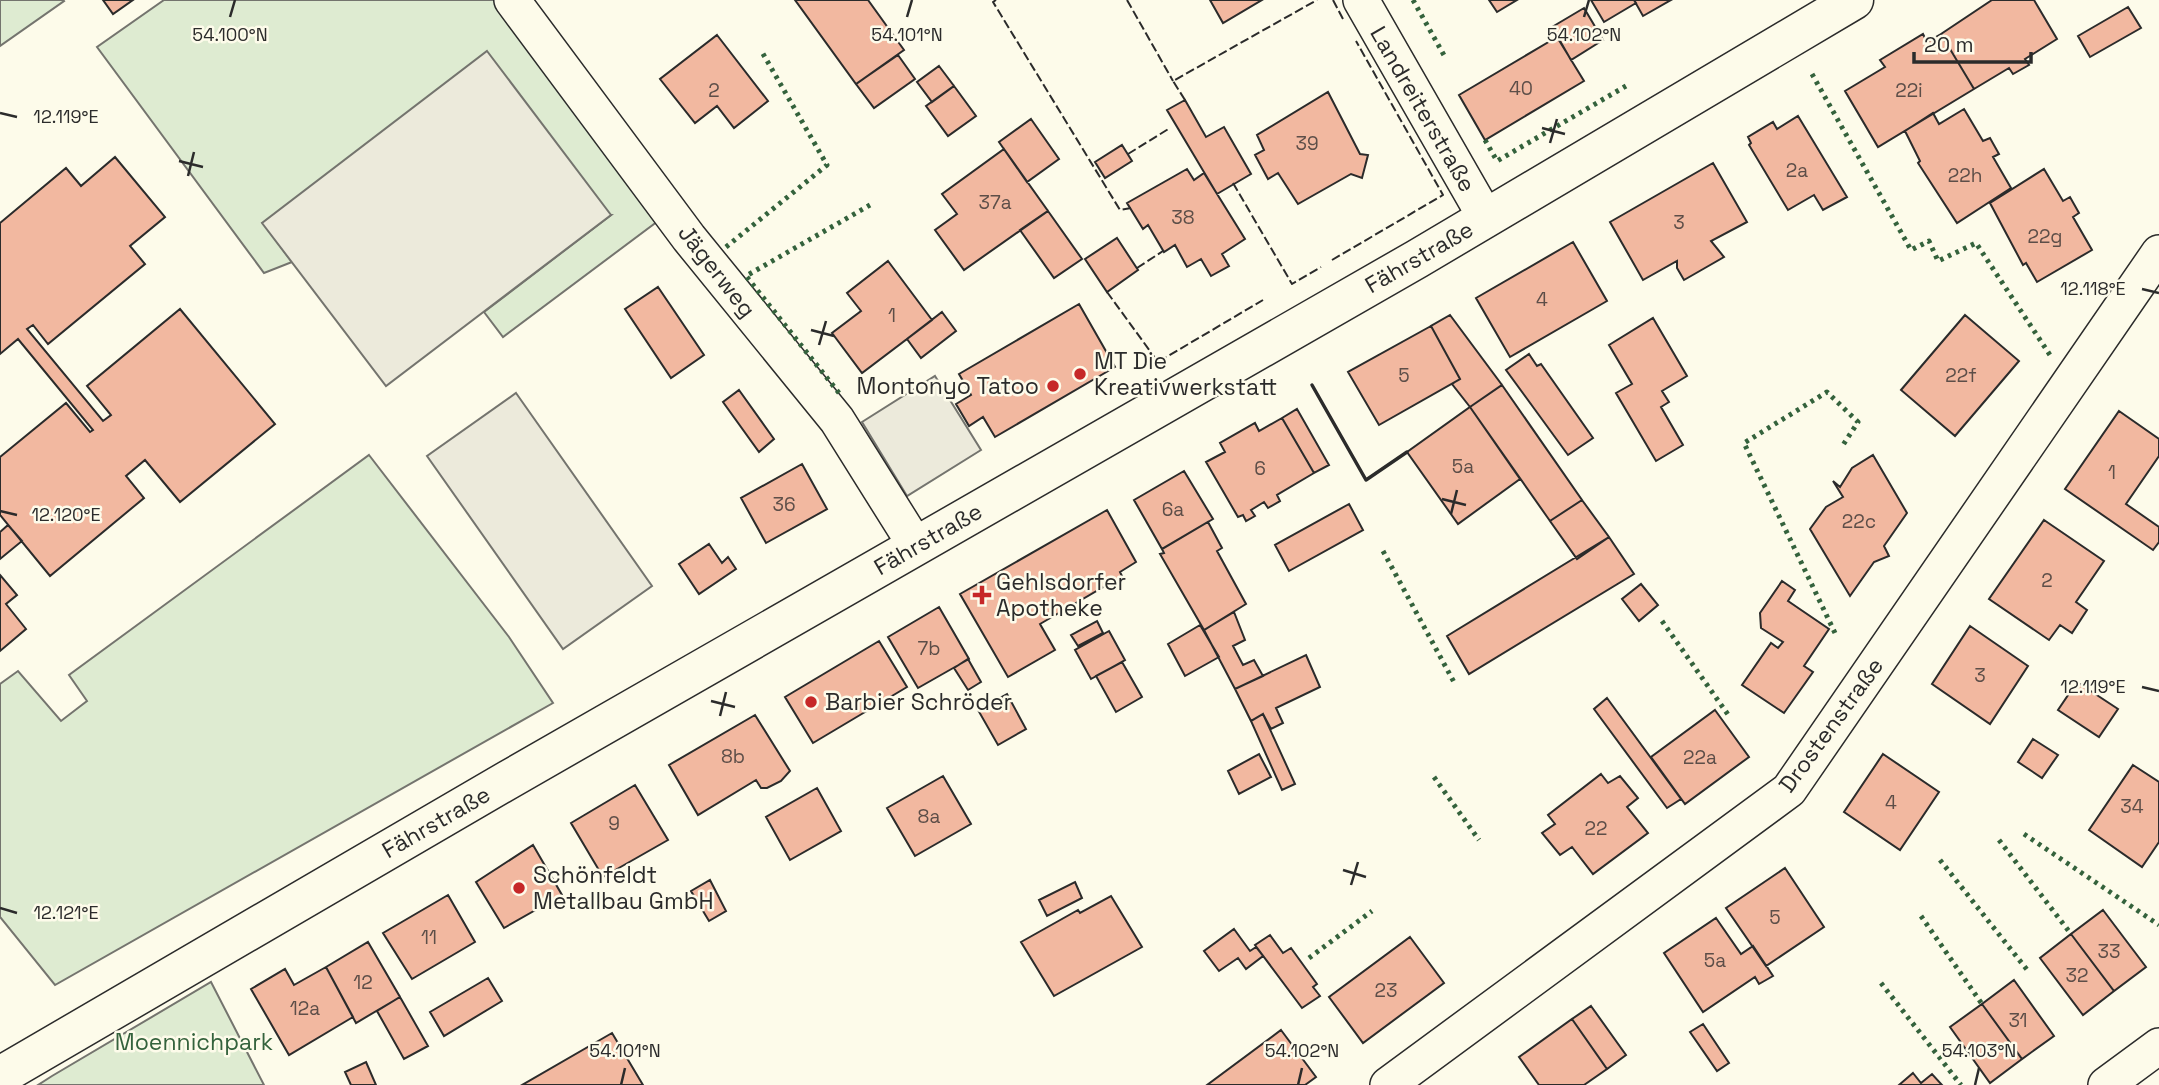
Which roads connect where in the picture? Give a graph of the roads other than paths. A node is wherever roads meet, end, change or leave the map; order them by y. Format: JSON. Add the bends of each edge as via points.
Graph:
{"nodes":[{"id":1,"x":512,"y":0,"type":"edge"},
{"id":2,"x":1361,"y":0,"type":"edge"},
{"id":3,"x":1854,"y":0,"type":"edge"},
{"id":4,"x":1486,"y":218,"type":"junction"},
{"id":5,"x":2159,"y":253,"type":"edge"},
{"id":6,"x":916,"y":546,"type":"junction"},
{"id":7,"x":2159,"y":1046,"type":"edge"},
{"id":8,"x":0,"y":1076,"type":"edge"},
{"id":9,"x":1388,"y":1085,"type":"edge"},
{"id":10,"x":2106,"y":1085,"type":"edge"}],
"edges":[{"from":1,"to":6,"type":"street","name":"Jägerweg","via":[[690,238],[837,421]]},
{"from":2,"to":4,"type":"street","name":"Landreiterstraße"},
{"from":3,"to":4,"type":"street","name":"Fährstraße"},
{"from":4,"to":6,"type":"street","name":"Fährstraße"},
{"from":5,"to":9,"type":"street","name":"Drostenstraße","via":[[1788,790]]},
{"from":6,"to":8,"type":"street","name":"Fährstraße"},
{"from":7,"to":10,"type":"street"}]}
